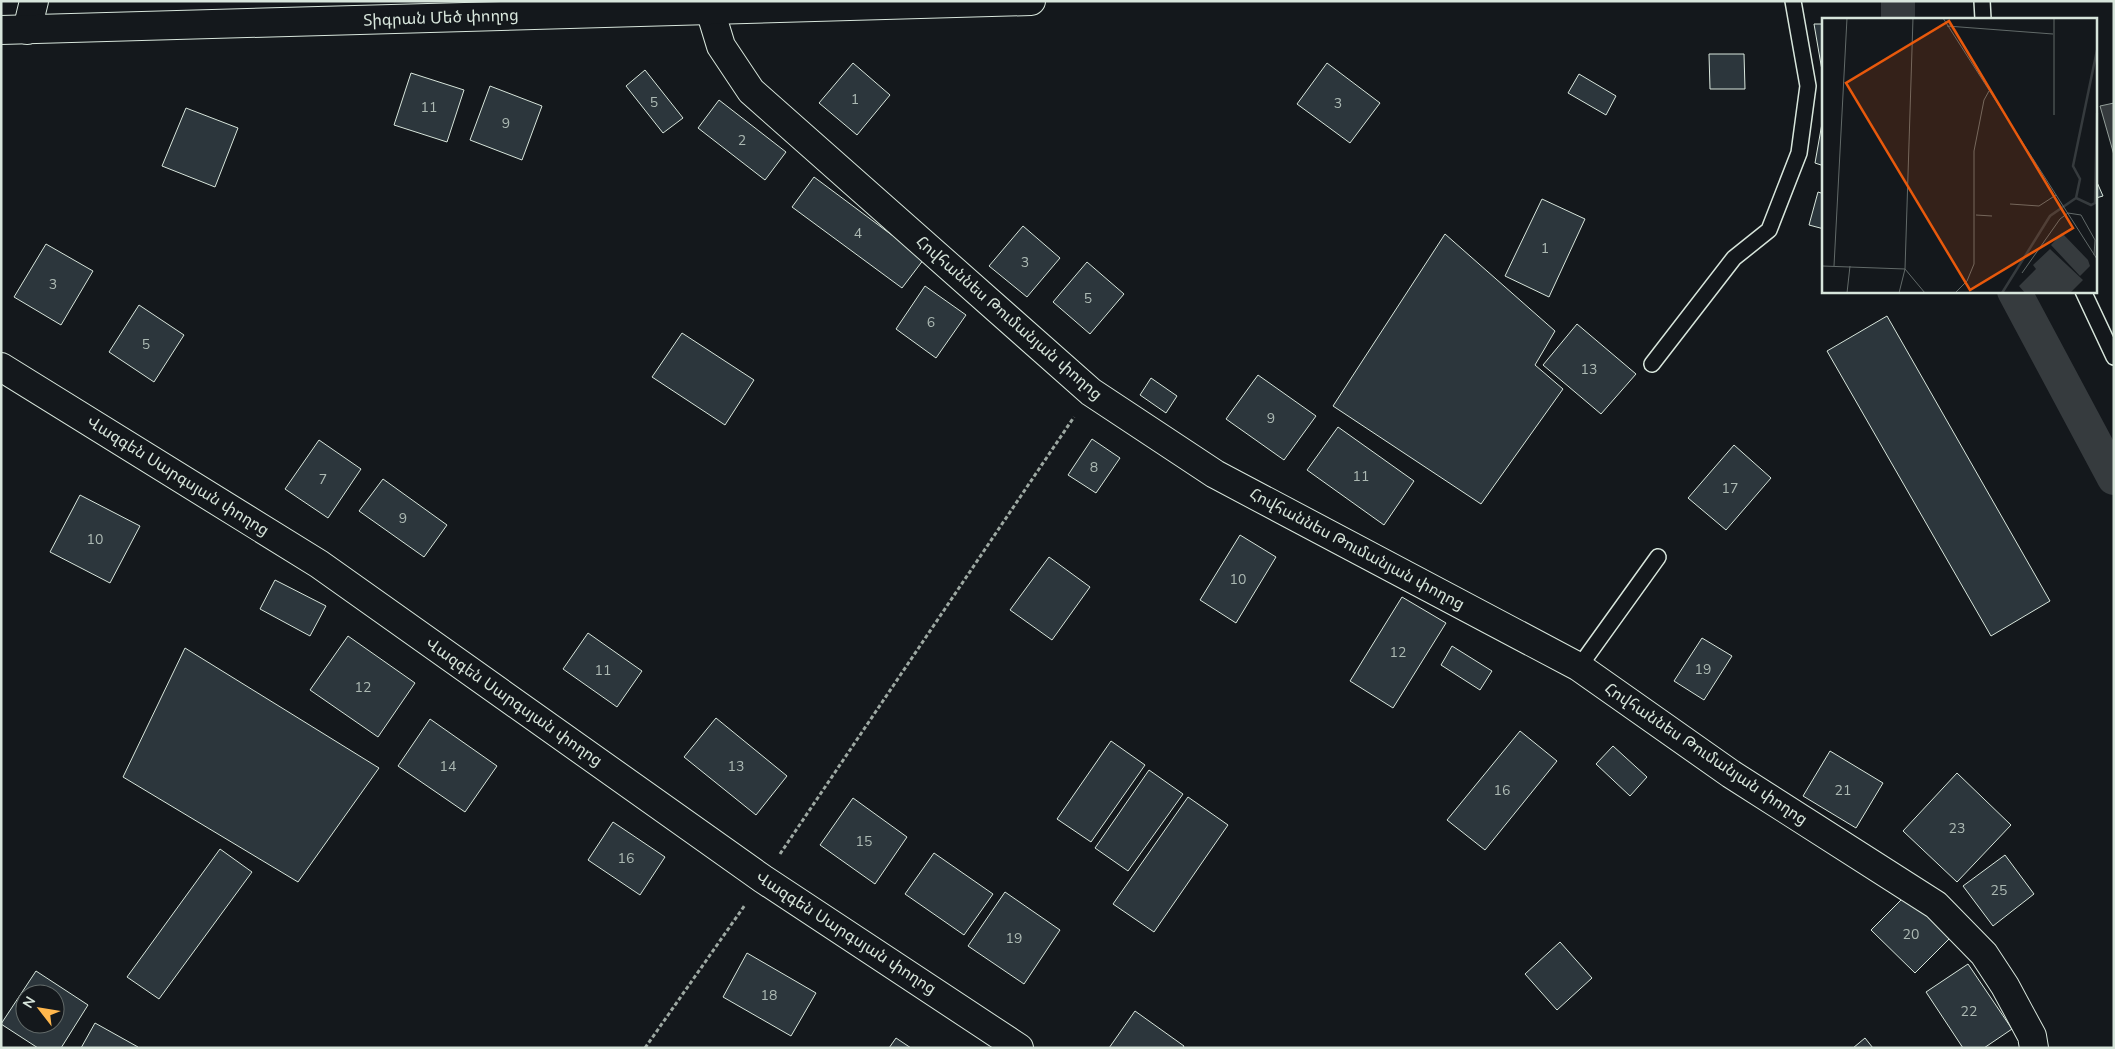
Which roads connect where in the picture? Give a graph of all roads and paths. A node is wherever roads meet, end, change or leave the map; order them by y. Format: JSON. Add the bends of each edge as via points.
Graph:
{"nodes":[{"id":1,"x":34,"y":1,"type":"edge"},
{"id":2,"x":1031,"y":1,"type":"edge"},
{"id":3,"x":1793,"y":1,"type":"edge"},
{"id":4,"x":1982,"y":1,"type":"edge"},
{"id":5,"x":710,"y":10,"type":"junction"},
{"id":6,"x":1983,"y":18,"type":"edge"},
{"id":7,"x":14,"y":30,"type":"edge"},
{"id":8,"x":2084,"y":292,"type":"edge"},
{"id":9,"x":2114,"y":357,"type":"edge"},
{"id":10,"x":1652,"y":364,"type":"dead end"},
{"id":11,"x":1,"y":367,"type":"edge"},
{"id":12,"x":1091,"y":392,"type":"junction"},
{"id":13,"x":1658,"y":557,"type":"dead end"},
{"id":14,"x":1579,"y":667,"type":"junction"},
{"id":15,"x":763,"y":879,"type":"junction"},
{"id":16,"x":645,"y":1048,"type":"edge"},
{"id":17,"x":1019,"y":1048,"type":"edge"},
{"id":18,"x":2034,"y":1048,"type":"edge"}],
"edges":[{"from":1,"to":7,"type":"street"},
{"from":2,"to":5,"type":"street","name":"Տիգրան Մեծ փողոց"},
{"from":3,"to":10,"type":"lane","via":[[1808,86],[1799,153],[1769,230],[1734,258]]},
{"from":4,"to":6,"type":"lane"},
{"from":5,"to":7,"type":"street","name":"Տիգրան Մեծ փողոց"},
{"from":5,"to":12,"type":"street","name":"Հովհաննես Թումանյան փողոց","via":[[721,46],[751,92]]},
{"from":8,"to":9,"type":"lane"},
{"from":11,"to":15,"type":"street","name":"Վազգեն Սարգսյան փողոց","via":[[319,564]]},
{"from":12,"to":14,"type":"street","name":"Հովհաննես Թումանյան փողոց","via":[[1215,474]]},
{"from":12,"to":15,"type":"path"},
{"from":13,"to":14,"type":"lane"},
{"from":14,"to":18,"type":"street","name":"Հովհաննես Թումանյան փողոց","via":[[1731,774],[1936,905],[1984,954],[2032,1036]]},
{"from":15,"to":16,"type":"path"},
{"from":15,"to":17,"type":"street","name":"Վազգեն Սարգսյան փողոց"}]}
